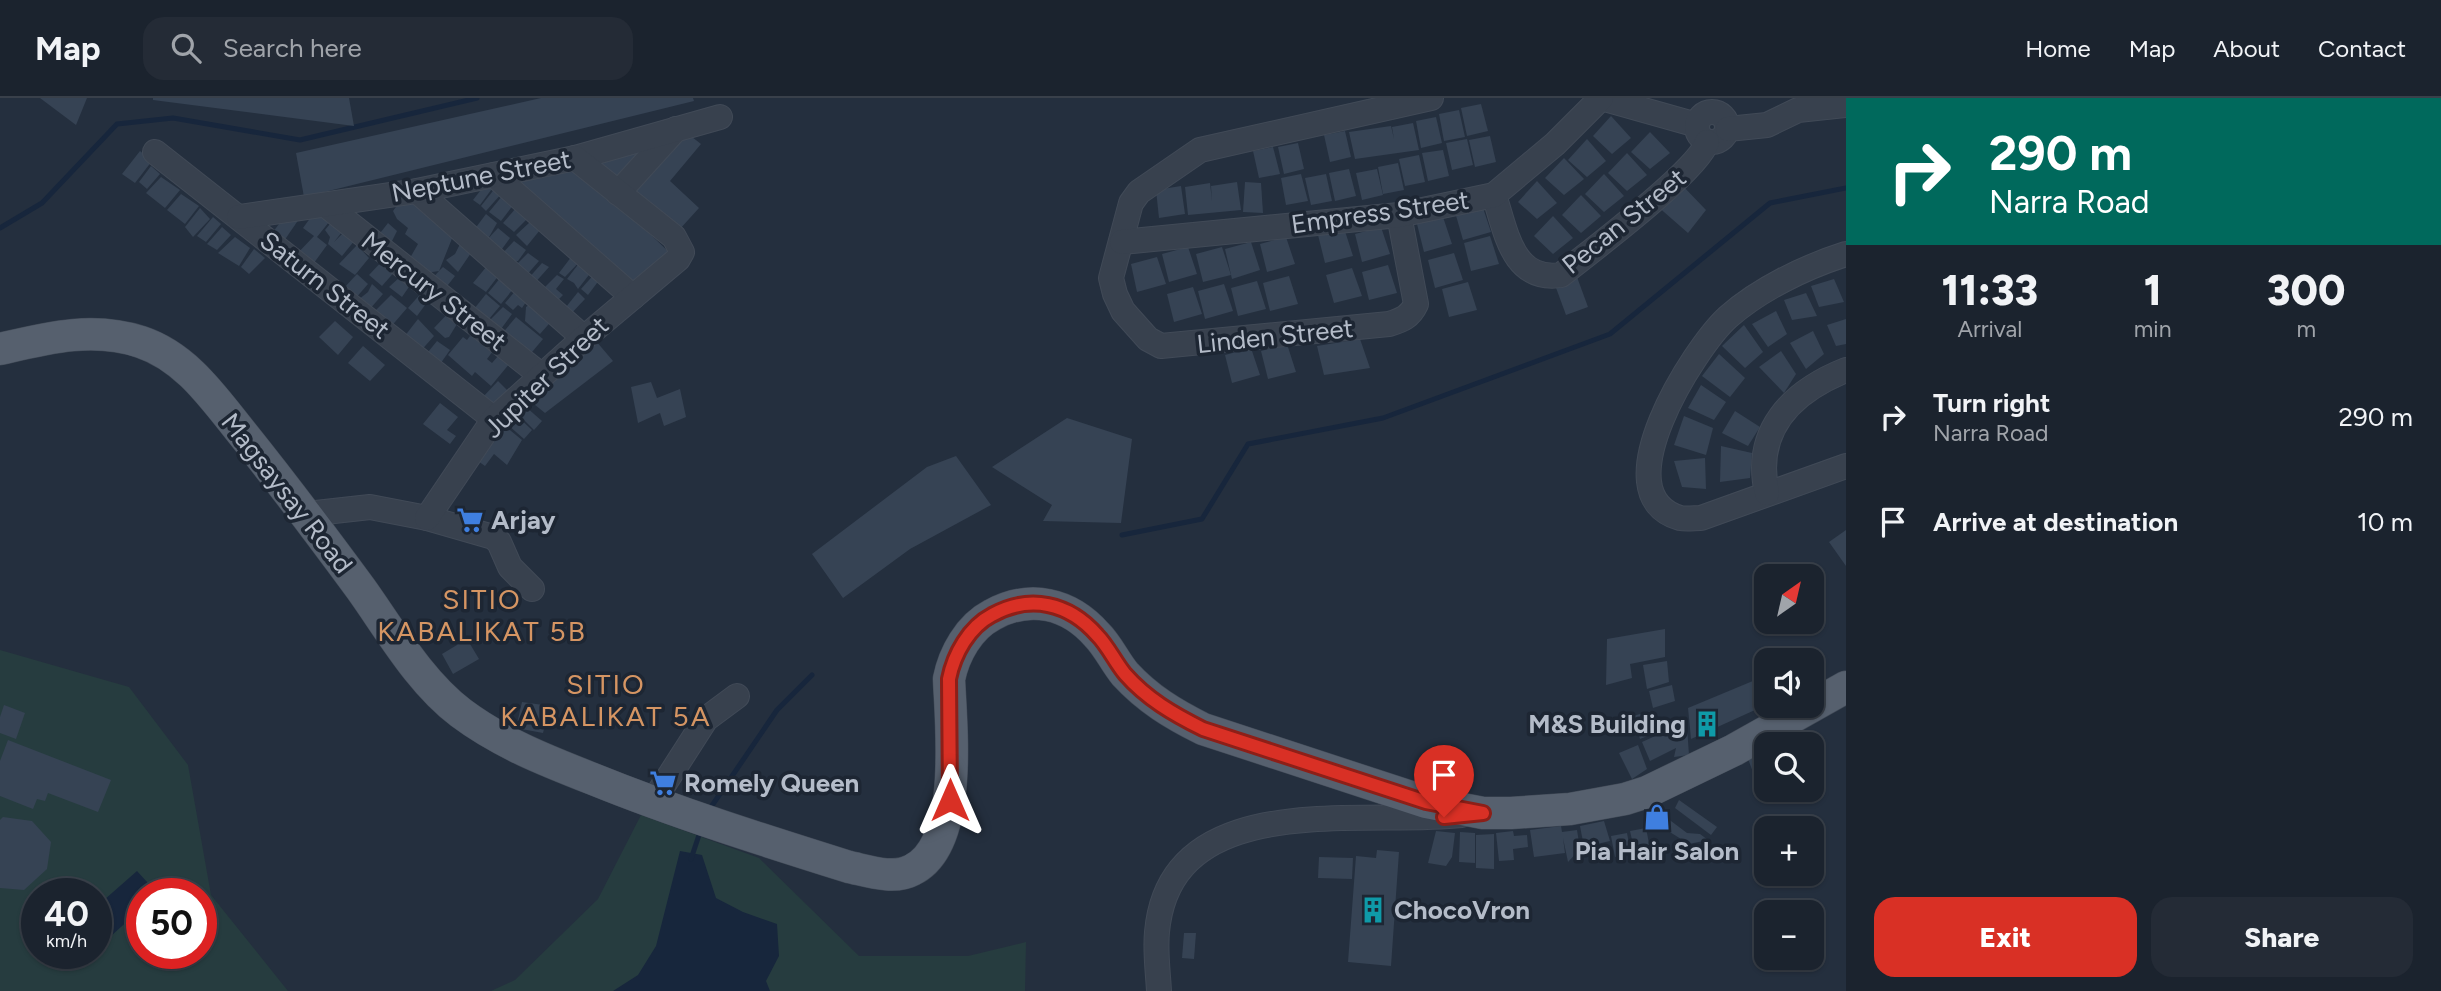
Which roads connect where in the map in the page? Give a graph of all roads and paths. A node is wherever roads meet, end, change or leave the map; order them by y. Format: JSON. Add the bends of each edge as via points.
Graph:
{"nodes":[{"id":1,"x":1431,"y":98,"type":"edge"},
{"id":2,"x":1601,"y":98,"type":"edge"},
{"id":3,"x":1797,"y":104,"type":"edge"},
{"id":4,"x":1846,"y":105,"type":"edge"},
{"id":5,"x":720,"y":117,"type":"dead end"},
{"id":6,"x":677,"y":128,"type":"junction"},
{"id":7,"x":1711,"y":132,"type":"junction"},
{"id":8,"x":155,"y":152,"type":"dead end"},
{"id":9,"x":575,"y":158,"type":"junction"},
{"id":10,"x":494,"y":175,"type":"junction"},
{"id":11,"x":417,"y":191,"type":"junction"},
{"id":12,"x":618,"y":193,"type":"junction"},
{"id":13,"x":1494,"y":195,"type":"junction"},
{"id":14,"x":327,"y":206,"type":"junction"},
{"id":15,"x":1399,"y":215,"type":"junction"},
{"id":16,"x":239,"y":217,"type":"junction"},
{"id":17,"x":1122,"y":242,"type":"junction"},
{"id":18,"x":1846,"y":254,"type":"edge"},
{"id":19,"x":633,"y":297,"type":"junction"},
{"id":20,"x":584,"y":338,"type":"junction"},
{"id":21,"x":0,"y":349,"type":"edge"},
{"id":22,"x":1846,"y":370,"type":"edge"},
{"id":23,"x":542,"y":376,"type":"junction"},
{"id":24,"x":494,"y":419,"type":"junction"},
{"id":25,"x":1846,"y":466,"type":"edge"},
{"id":26,"x":1767,"y":493,"type":"junction"},
{"id":27,"x":307,"y":514,"type":"junction"},
{"id":28,"x":427,"y":518,"type":"junction"},
{"id":29,"x":532,"y":589,"type":"dead end"},
{"id":30,"x":1846,"y":687,"type":"edge"},
{"id":31,"x":737,"y":696,"type":"dead end"},
{"id":32,"x":652,"y":803,"type":"junction"},
{"id":33,"x":1483,"y":813,"type":"junction"},
{"id":34,"x":1159,"y":991,"type":"edge"}],
"edges":[{"from":1,"to":17,"type":"street","name":"Linden Street","via":[[1200,150],[1139,191]]},
{"from":2,"to":7,"type":"street"},
{"from":2,"to":13,"type":"street","name":"Empress Street"},
{"from":3,"to":4,"type":"street"},
{"from":3,"to":7,"type":"street","via":[[1767,125]]},
{"from":5,"to":6,"type":"street","name":"Neptune Street"},
{"from":6,"to":9,"type":"street","name":"Neptune Street"},
{"from":6,"to":12,"type":"street"},
{"from":7,"to":13,"type":"street","name":"Pecan Street","via":[[1705,150],[1682,174],[1561,275],[1546,277],[1518,259]]},
{"from":8,"to":16,"type":"street","name":"Saturn Street"},
{"from":9,"to":10,"type":"street","name":"Neptune Street"},
{"from":9,"to":12,"type":"street"},
{"from":10,"to":11,"type":"street","name":"Neptune Street"},
{"from":10,"to":19,"type":"street"},
{"from":11,"to":14,"type":"street","name":"Neptune Street"},
{"from":11,"to":20,"type":"street"},
{"from":12,"to":19,"type":"street","name":"Jupiter Street","via":[[674,237],[682,252]]},
{"from":13,"to":15,"type":"street","name":"Empress Street"},
{"from":14,"to":16,"type":"street","name":"Neptune Street"},
{"from":14,"to":23,"type":"street","name":"Mercury Street"},
{"from":15,"to":17,"type":"street","name":"Empress Street"},
{"from":15,"to":17,"type":"street","name":"Linden Street","via":[[1416,293],[1412,313],[1401,321],[1179,345],[1161,346],[1148,339],[1123,311],[1111,278]]},
{"from":16,"to":24,"type":"street","name":"Saturn Street"},
{"from":18,"to":26,"type":"street","via":[[1781,281],[1728,317],[1693,359],[1656,431],[1648,483],[1659,505],[1680,518],[1701,517]]},
{"from":19,"to":20,"type":"street","name":"Jupiter Street"},
{"from":20,"to":23,"type":"street","name":"Jupiter Street"},
{"from":21,"to":27,"type":"main road","name":"Magsaysay Road","via":[[86,333],[139,341],[162,350],[209,391]]},
{"from":22,"to":26,"type":"street","via":[[1823,379],[1780,417],[1763,457]]},
{"from":23,"to":24,"type":"street","name":"Jupiter Street"},
{"from":24,"to":28,"type":"street","name":"Jupiter Street"},
{"from":25,"to":26,"type":"street"},
{"from":27,"to":28,"type":"street","via":[[370,507]]},
{"from":27,"to":32,"type":"main road","name":"Magsaysay Road","via":[[421,674],[459,711],[532,755]]},
{"from":28,"to":29,"type":"street","via":[[496,538],[510,567]]},
{"from":30,"to":33,"type":"main road","name":"Magsaysay Road","via":[[1647,792],[1570,809]]},
{"from":31,"to":32,"type":"street","via":[[706,719]]},
{"from":32,"to":33,"type":"main road","name":"Magsaysay Road","via":[[849,867],[896,875],[913,870],[943,832],[950,800],[952,662],[986,618],[1034,602],[1053,604],[1078,617],[1147,695],[1203,729],[1392,792]]},
{"from":33,"to":34,"type":"street","via":[[1254,825],[1208,844],[1184,863],[1161,909]]}]}
